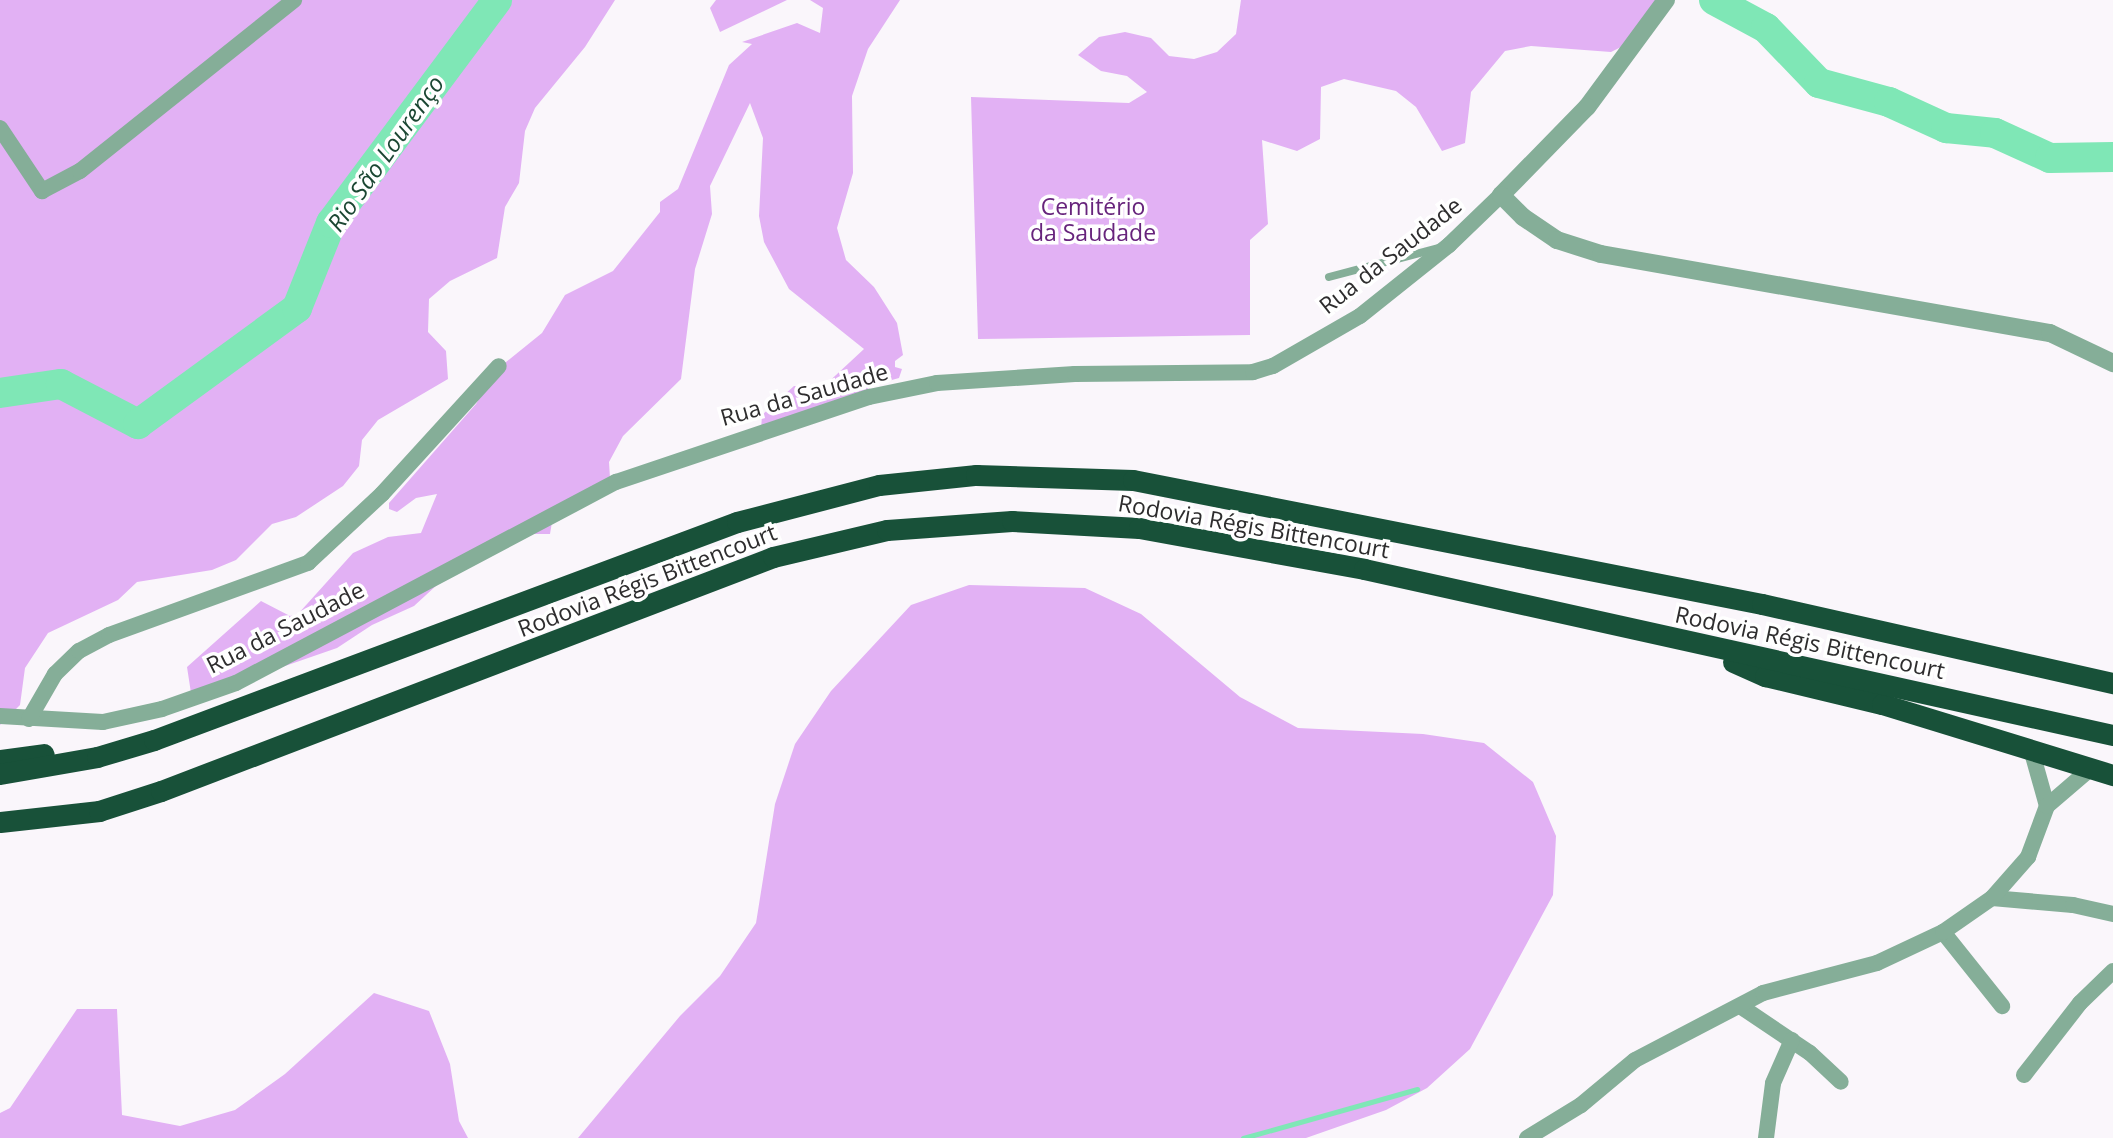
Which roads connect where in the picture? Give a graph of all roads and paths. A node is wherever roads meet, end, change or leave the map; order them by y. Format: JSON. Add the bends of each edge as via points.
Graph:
{"nodes":[{"id":1,"x":294,"y":0,"type":"edge"},
{"id":2,"x":1666,"y":0,"type":"edge"},
{"id":3,"x":0,"y":128,"type":"edge"},
{"id":4,"x":1501,"y":195,"type":"junction"},
{"id":5,"x":1449,"y":245,"type":"junction"},
{"id":6,"x":1329,"y":277,"type":"dead end"},
{"id":7,"x":2113,"y":363,"type":"edge"},
{"id":8,"x":499,"y":366,"type":"dead end"},
{"id":9,"x":1686,"y":642,"type":"junction"},
{"id":10,"x":2113,"y":684,"type":"edge"},
{"id":11,"x":0,"y":716,"type":"edge"},
{"id":12,"x":29,"y":719,"type":"junction"},
{"id":13,"x":209,"y":719,"type":"junction"},
{"id":14,"x":2113,"y":735,"type":"edge"},
{"id":15,"x":2031,"y":749,"type":"junction"},
{"id":16,"x":0,"y":760,"type":"edge"},
{"id":17,"x":2090,"y":769,"type":"junction"},
{"id":18,"x":0,"y":774,"type":"edge"},
{"id":19,"x":2113,"y":775,"type":"edge"},
{"id":20,"x":2047,"y":806,"type":"junction"},
{"id":21,"x":0,"y":822,"type":"edge"},
{"id":22,"x":1992,"y":898,"type":"junction"},
{"id":23,"x":2113,"y":914,"type":"edge"},
{"id":24,"x":1943,"y":932,"type":"junction"},
{"id":25,"x":2113,"y":971,"type":"edge"},
{"id":26,"x":1740,"y":1006,"type":"junction"},
{"id":27,"x":2002,"y":1006,"type":"dead end"},
{"id":28,"x":1792,"y":1040,"type":"junction"},
{"id":29,"x":2024,"y":1075,"type":"dead end"},
{"id":30,"x":1841,"y":1082,"type":"dead end"},
{"id":31,"x":1527,"y":1138,"type":"edge"},
{"id":32,"x":1766,"y":1138,"type":"edge"}],
"edges":[{"from":1,"to":3,"type":"street","via":[[80,171],[42,191]]},
{"from":2,"to":4,"type":"street","name":"Rua da Saudade","via":[[1587,107]]},
{"from":4,"to":5,"type":"street","name":"Rua da Saudade"},
{"from":4,"to":7,"type":"street","via":[[1557,240],[1601,254],[2049,334]]},
{"from":5,"to":6,"type":"lane"},
{"from":5,"to":12,"type":"street","name":"Rua da Saudade","via":[[1360,316],[1273,366],[1253,372],[1075,374],[937,383],[869,397],[617,482],[236,683],[162,709],[103,722]]},
{"from":8,"to":12,"type":"street","via":[[382,494],[308,563],[109,635],[79,651],[55,674]]},
{"from":9,"to":14,"type":"highway","name":"Rodovia Régis Bittencourt"},
{"from":9,"to":15,"type":"highway","via":[[1765,676],[1882,704]]},
{"from":9,"to":21,"type":"highway","name":"Rodovia Régis Bittencourt","via":[[1364,569],[1139,528],[1012,521],[887,530],[773,557],[161,791],[99,811]]},
{"from":10,"to":13,"type":"highway","name":"Rodovia Régis Bittencourt","via":[[1735,599],[1146,482],[976,475],[878,485],[737,522]]},
{"from":11,"to":12,"type":"street","name":"Rua da Saudade"},
{"from":13,"to":16,"type":"highway","via":[[165,722],[56,753]]},
{"from":13,"to":18,"type":"highway","name":"Rodovia Régis Bittencourt","via":[[97,757]]},
{"from":15,"to":17,"type":"highway"},
{"from":15,"to":20,"type":"street"},
{"from":17,"to":19,"type":"highway"},
{"from":17,"to":20,"type":"street"},
{"from":20,"to":22,"type":"street","via":[[2028,857]]},
{"from":22,"to":23,"type":"street","via":[[2073,905]]},
{"from":22,"to":24,"type":"street"},
{"from":24,"to":26,"type":"street","via":[[1877,963],[1763,993]]},
{"from":24,"to":27,"type":"street"},
{"from":25,"to":29,"type":"street","via":[[2080,1003]]},
{"from":26,"to":28,"type":"street"},
{"from":26,"to":31,"type":"street","via":[[1635,1060],[1581,1105]]},
{"from":28,"to":30,"type":"street"},
{"from":28,"to":32,"type":"street","via":[[1773,1083]]}]}
